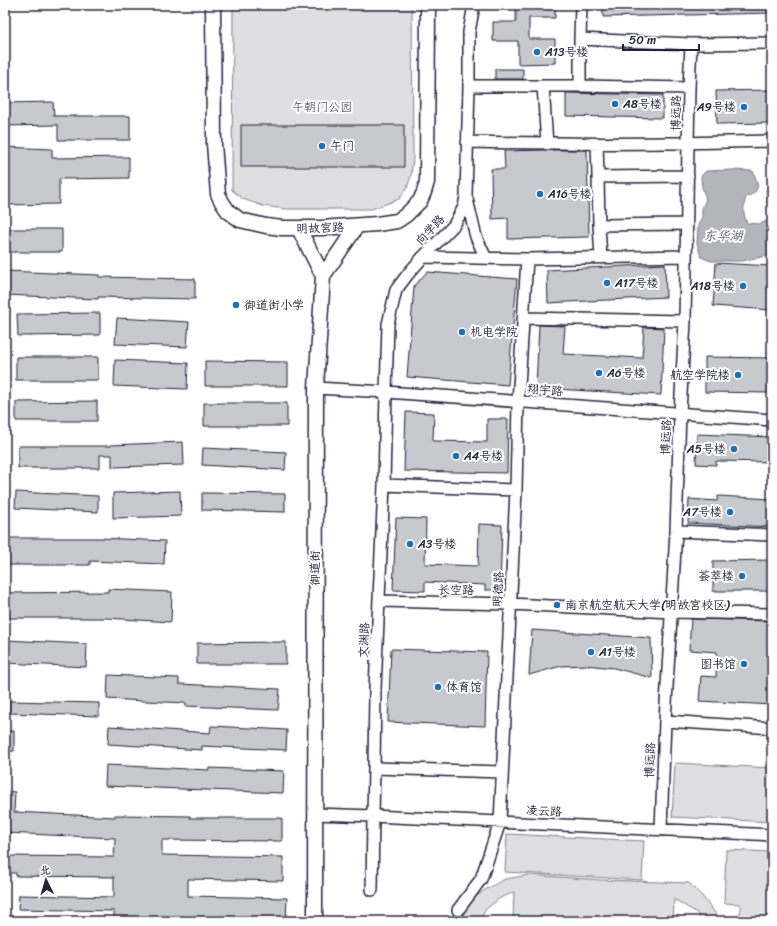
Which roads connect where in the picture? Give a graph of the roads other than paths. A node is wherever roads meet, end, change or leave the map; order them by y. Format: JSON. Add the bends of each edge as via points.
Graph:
{"nodes":[{"id":1,"x":213,"y":5,"type":"edge"},
{"id":2,"x":428,"y":5,"type":"edge"},
{"id":3,"x":474,"y":5,"type":"edge"},
{"id":4,"x":581,"y":5,"type":"edge"},
{"id":5,"x":580,"y":39,"type":"junction"},
{"id":6,"x":772,"y":43,"type":"edge"},
{"id":7,"x":691,"y":44,"type":"junction"},
{"id":8,"x":469,"y":86,"type":"junction"},
{"id":9,"x":543,"y":86,"type":"junction"},
{"id":10,"x":580,"y":86,"type":"junction"},
{"id":11,"x":689,"y":88,"type":"junction"},
{"id":12,"x":772,"y":141,"type":"edge"},
{"id":13,"x":467,"y":142,"type":"junction"},
{"id":14,"x":688,"y":143,"type":"junction"},
{"id":15,"x":547,"y":144,"type":"junction"},
{"id":16,"x":597,"y":144,"type":"junction"},
{"id":17,"x":688,"y":176,"type":"junction"},
{"id":18,"x":598,"y":177,"type":"junction"},
{"id":19,"x":466,"y":196,"type":"junction"},
{"id":20,"x":686,"y":224,"type":"junction"},
{"id":21,"x":599,"y":225,"type":"junction"},
{"id":22,"x":357,"y":226,"type":"junction"},
{"id":23,"x":299,"y":229,"type":"junction"},
{"id":24,"x":686,"y":256,"type":"junction"},
{"id":25,"x":423,"y":257,"type":"junction"},
{"id":26,"x":486,"y":258,"type":"junction"},
{"id":27,"x":600,"y":258,"type":"junction"},
{"id":28,"x":527,"y":259,"type":"junction"},
{"id":29,"x":323,"y":276,"type":"junction"},
{"id":30,"x":523,"y":318,"type":"junction"},
{"id":31,"x":685,"y":321,"type":"junction"},
{"id":32,"x":316,"y":388,"type":"junction"},
{"id":33,"x":386,"y":392,"type":"junction"},
{"id":34,"x":518,"y":402,"type":"junction"},
{"id":35,"x":680,"y":413,"type":"junction"},
{"id":36,"x":772,"y":420,"type":"edge"},
{"id":37,"x":384,"y":484,"type":"junction"},
{"id":38,"x":516,"y":490,"type":"junction"},
{"id":39,"x":676,"y":531,"type":"junction"},
{"id":40,"x":772,"y":535,"type":"edge"},
{"id":41,"x":379,"y":602,"type":"junction"},
{"id":42,"x":510,"y":604,"type":"junction"},
{"id":43,"x":672,"y":612,"type":"junction"},
{"id":44,"x":772,"y":614,"type":"edge"},
{"id":45,"x":665,"y":721,"type":"junction"},
{"id":46,"x":772,"y":728,"type":"edge"},
{"id":47,"x":374,"y":768,"type":"junction"},
{"id":48,"x":502,"y":772,"type":"junction"},
{"id":49,"x":315,"y":814,"type":"junction"},
{"id":50,"x":373,"y":816,"type":"junction"},
{"id":51,"x":500,"y":822,"type":"junction"},
{"id":52,"x":661,"y":830,"type":"junction"},
{"id":53,"x":772,"y":835,"type":"edge"},
{"id":54,"x":372,"y":890,"type":"dead end"},
{"id":55,"x":458,"y":910,"type":"dead end"},
{"id":56,"x":315,"y":921,"type":"edge"}],
"edges":[{"from":1,"to":23,"type":"main road","name":"明故宫路","via":[[214,144],[218,194],[228,211],[240,220],[266,226]]},
{"from":2,"to":22,"type":"main road","name":"明故宫路","via":[[427,167],[424,192],[420,201],[397,221]]},
{"from":3,"to":8,"type":"lane","name":"向学路","via":[[468,32]]},
{"from":4,"to":5,"type":"lane"},
{"from":5,"to":7,"type":"lane"},
{"from":5,"to":10,"type":"lane"},
{"from":6,"to":7,"type":"lane"},
{"from":7,"to":11,"type":"lane","name":"博远路"},
{"from":8,"to":9,"type":"lane"},
{"from":8,"to":13,"type":"lane","name":"向学路"},
{"from":9,"to":10,"type":"lane"},
{"from":9,"to":15,"type":"lane"},
{"from":10,"to":11,"type":"lane"},
{"from":11,"to":14,"type":"lane","name":"博远路"},
{"from":12,"to":14,"type":"lane"},
{"from":13,"to":15,"type":"lane"},
{"from":13,"to":19,"type":"lane","name":"向学路"},
{"from":14,"to":16,"type":"lane"},
{"from":14,"to":17,"type":"lane","name":"博远路"},
{"from":15,"to":16,"type":"lane"},
{"from":16,"to":18,"type":"lane"},
{"from":17,"to":18,"type":"lane"},
{"from":17,"to":20,"type":"lane","name":"博远路"},
{"from":18,"to":21,"type":"lane"},
{"from":19,"to":25,"type":"lane","name":"向学路","via":[[464,207],[454,225]]},
{"from":19,"to":26,"type":"lane","via":[[476,237]]},
{"from":20,"to":21,"type":"lane"},
{"from":20,"to":24,"type":"lane","name":"博远路"},
{"from":21,"to":27,"type":"lane"},
{"from":22,"to":23,"type":"main road","name":"明故宫路"},
{"from":22,"to":29,"type":"main road"},
{"from":23,"to":29,"type":"main road"},
{"from":24,"to":27,"type":"lane"},
{"from":24,"to":31,"type":"lane","name":"博远路"},
{"from":25,"to":26,"type":"lane"},
{"from":25,"to":33,"type":"lane","name":"向学路","via":[[396,290],[388,324]]},
{"from":26,"to":28,"type":"lane"},
{"from":27,"to":28,"type":"lane"},
{"from":28,"to":30,"type":"lane","name":"明德路"},
{"from":29,"to":32,"type":"main road","name":"御道街"},
{"from":30,"to":31,"type":"lane"},
{"from":30,"to":34,"type":"lane","name":"明德路"},
{"from":31,"to":35,"type":"lane","name":"博远路"},
{"from":32,"to":33,"type":"lane","name":"翔宇路"},
{"from":32,"to":49,"type":"main road","name":"御道街"},
{"from":33,"to":34,"type":"lane","name":"翔宇路"},
{"from":33,"to":37,"type":"lane","name":"文渊路"},
{"from":34,"to":35,"type":"lane","name":"翔宇路"},
{"from":34,"to":38,"type":"lane","name":"明德路"},
{"from":35,"to":36,"type":"lane","name":"翔宇路"},
{"from":35,"to":39,"type":"lane","name":"博远路"},
{"from":37,"to":38,"type":"lane"},
{"from":37,"to":41,"type":"lane","name":"文渊路"},
{"from":38,"to":42,"type":"lane","name":"明德路"},
{"from":39,"to":40,"type":"lane"},
{"from":39,"to":43,"type":"lane","name":"博远路"},
{"from":41,"to":42,"type":"lane","name":"长空路"},
{"from":41,"to":47,"type":"lane","name":"文渊路"},
{"from":42,"to":43,"type":"lane","name":"长空路"},
{"from":42,"to":48,"type":"lane","name":"明德路"},
{"from":43,"to":44,"type":"lane","name":"长空路"},
{"from":43,"to":45,"type":"lane","name":"博远路"},
{"from":45,"to":46,"type":"lane"},
{"from":45,"to":52,"type":"lane","name":"博远路"},
{"from":47,"to":48,"type":"lane"},
{"from":47,"to":50,"type":"lane","name":"文渊路"},
{"from":48,"to":51,"type":"lane","name":"明德路"},
{"from":49,"to":50,"type":"lane","name":"凌云路"},
{"from":49,"to":56,"type":"main road","name":"御道街"},
{"from":50,"to":51,"type":"lane","name":"凌云路"},
{"from":50,"to":54,"type":"lane","name":"文渊路"},
{"from":51,"to":52,"type":"lane","name":"凌云路"},
{"from":51,"to":55,"type":"lane","name":"明德路","via":[[481,879]]},
{"from":52,"to":53,"type":"lane","name":"凌云路"}]}
